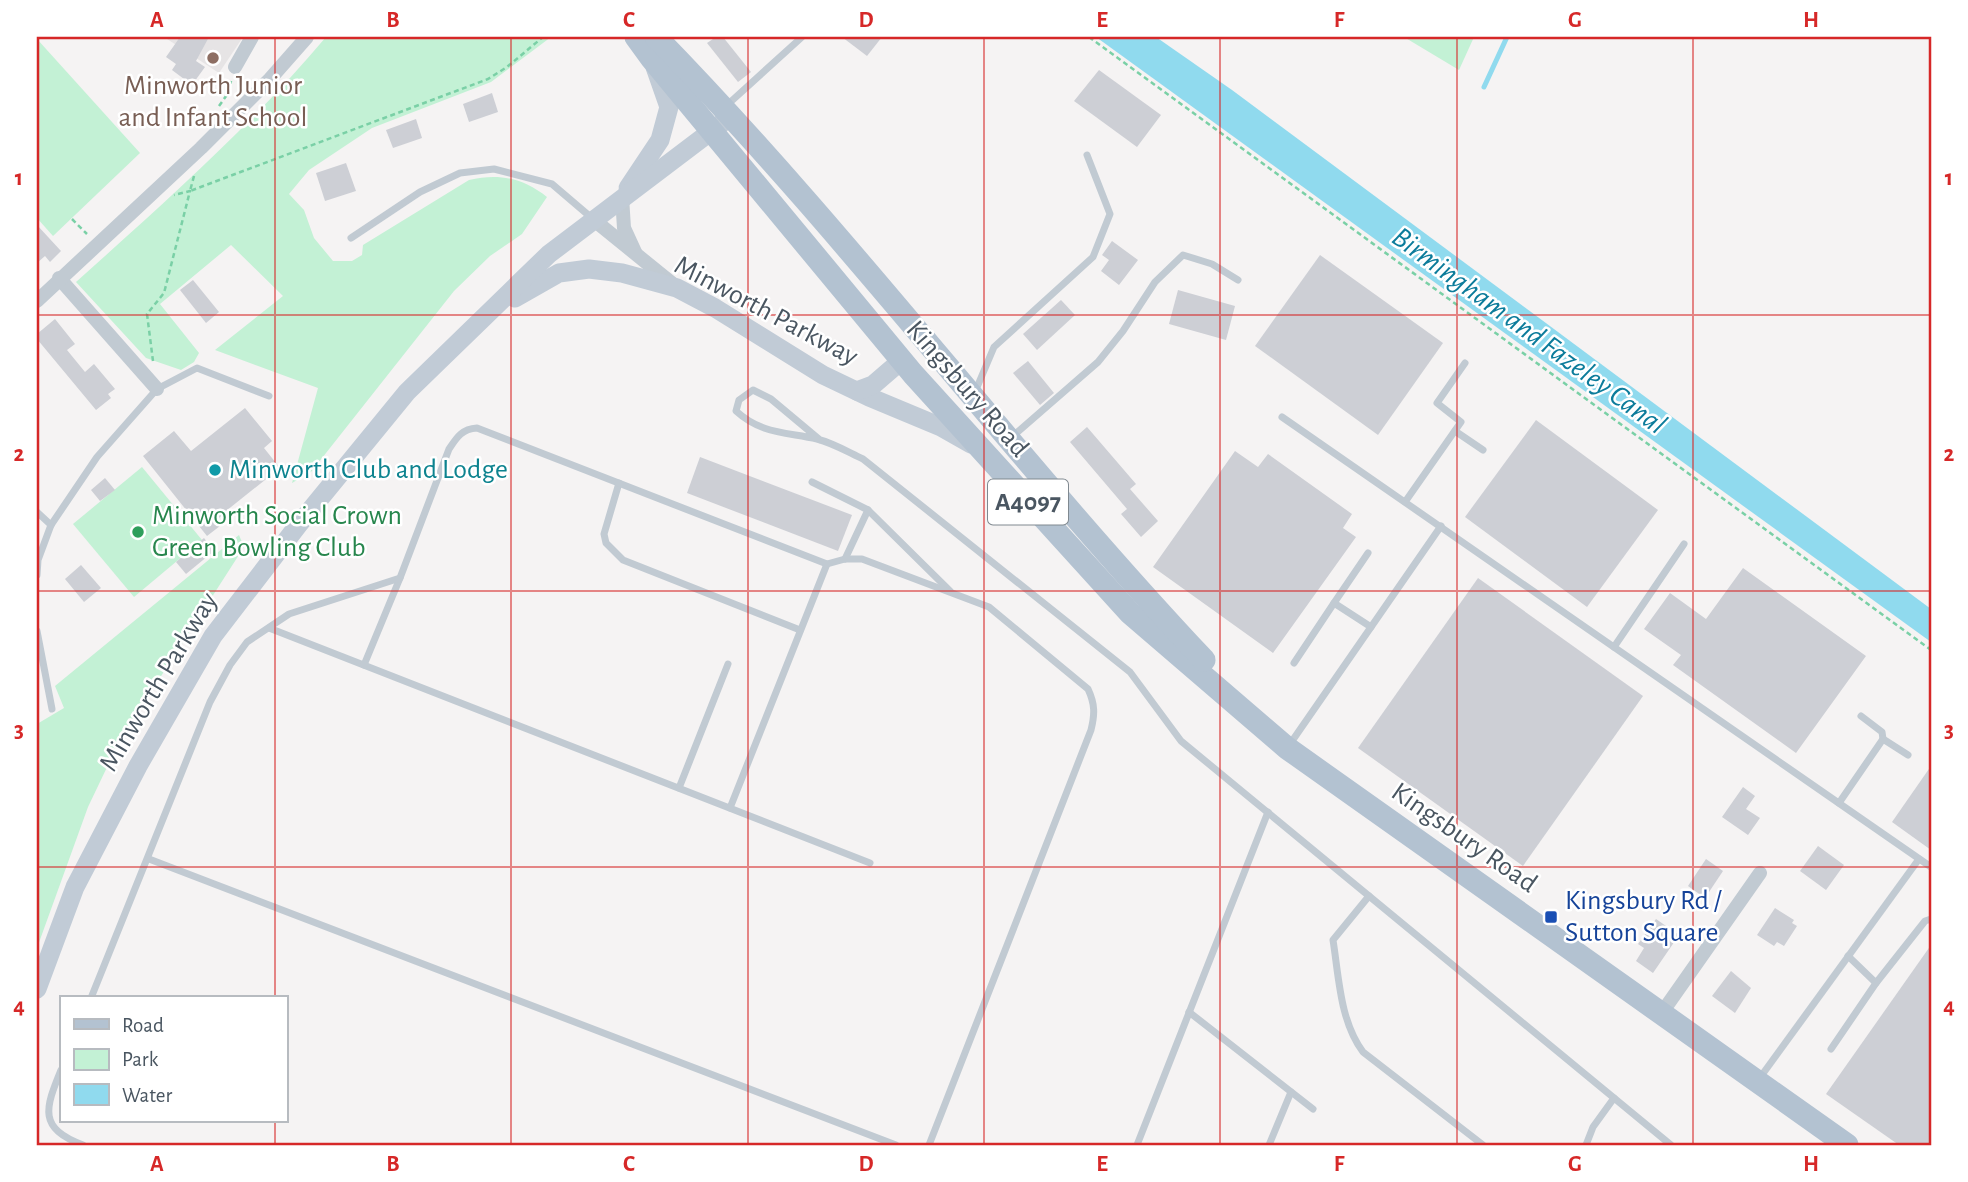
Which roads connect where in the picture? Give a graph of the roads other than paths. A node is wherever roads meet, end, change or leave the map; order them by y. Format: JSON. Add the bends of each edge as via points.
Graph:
{"nodes":[{"id":1,"x":252,"y":37,"type":"edge"},
{"id":2,"x":307,"y":37,"type":"edge"},
{"id":3,"x":636,"y":37,"type":"edge"},
{"id":4,"x":802,"y":37,"type":"edge"},
{"id":5,"x":654,"y":48,"type":"edge"},
{"id":6,"x":235,"y":67,"type":"dead end"},
{"id":7,"x":727,"y":113,"type":"junction"},
{"id":8,"x":712,"y":130,"type":"junction"},
{"id":9,"x":1087,"y":155,"type":"dead end"},
{"id":10,"x":797,"y":192,"type":"junction"},
{"id":11,"x":622,"y":197,"type":"junction"},
{"id":12,"x":594,"y":220,"type":"junction"},
{"id":13,"x":351,"y":238,"type":"dead end"},
{"id":14,"x":638,"y":256,"type":"junction"},
{"id":15,"x":59,"y":278,"type":"junction"},
{"id":16,"x":1238,"y":280,"type":"dead end"},
{"id":17,"x":677,"y":288,"type":"junction"},
{"id":18,"x":37,"y":301,"type":"edge"},
{"id":19,"x":492,"y":310,"type":"junction"},
{"id":20,"x":902,"y":360,"type":"junction"},
{"id":21,"x":1465,"y":363,"type":"dead end"},
{"id":22,"x":157,"y":389,"type":"junction"},
{"id":23,"x":927,"y":390,"type":"junction"},
{"id":24,"x":857,"y":391,"type":"junction"},
{"id":25,"x":269,"y":396,"type":"dead end"},
{"id":26,"x":973,"y":396,"type":"junction"},
{"id":27,"x":1282,"y":417,"type":"dead end"},
{"id":28,"x":1455,"y":431,"type":"junction"},
{"id":29,"x":1010,"y":439,"type":"junction"},
{"id":30,"x":820,"y":440,"type":"junction"},
{"id":31,"x":979,"y":449,"type":"junction"},
{"id":32,"x":1483,"y":450,"type":"dead end"},
{"id":33,"x":812,"y":482,"type":"dead end"},
{"id":34,"x":619,"y":483,"type":"junction"},
{"id":35,"x":1405,"y":502,"type":"junction"},
{"id":36,"x":868,"y":510,"type":"junction"},
{"id":37,"x":37,"y":512,"type":"edge"},
{"id":38,"x":51,"y":525,"type":"junction"},
{"id":39,"x":1441,"y":526,"type":"junction"},
{"id":40,"x":1684,"y":544,"type":"dead end"},
{"id":41,"x":1368,"y":553,"type":"dead end"},
{"id":42,"x":845,"y":559,"type":"junction"},
{"id":43,"x":827,"y":564,"type":"junction"},
{"id":44,"x":37,"y":575,"type":"edge"},
{"id":45,"x":400,"y":578,"type":"junction"},
{"id":46,"x":952,"y":593,"type":"junction"},
{"id":47,"x":1334,"y":603,"type":"junction"},
{"id":48,"x":1130,"y":612,"type":"junction"},
{"id":49,"x":1371,"y":627,"type":"junction"},
{"id":50,"x":269,"y":628,"type":"junction"},
{"id":51,"x":800,"y":630,"type":"junction"},
{"id":52,"x":37,"y":631,"type":"edge"},
{"id":53,"x":1614,"y":647,"type":"junction"},
{"id":54,"x":1294,"y":663,"type":"dead end"},
{"id":55,"x":728,"y":664,"type":"dead end"},
{"id":56,"x":365,"y":665,"type":"junction"},
{"id":57,"x":52,"y":709,"type":"dead end"},
{"id":58,"x":1861,"y":716,"type":"dead end"},
{"id":59,"x":1883,"y":739,"type":"junction"},
{"id":60,"x":1287,"y":748,"type":"junction"},
{"id":61,"x":1908,"y":755,"type":"dead end"},
{"id":62,"x":679,"y":788,"type":"junction"},
{"id":63,"x":1839,"y":803,"type":"junction"},
{"id":64,"x":730,"y":808,"type":"junction"},
{"id":65,"x":1268,"y":812,"type":"junction"},
{"id":66,"x":149,"y":859,"type":"junction"},
{"id":67,"x":1919,"y":859,"type":"junction"},
{"id":68,"x":870,"y":863,"type":"dead end"},
{"id":69,"x":1931,"y":867,"type":"edge"},
{"id":70,"x":1760,"y":873,"type":"dead end"},
{"id":71,"x":1369,"y":896,"type":"junction"},
{"id":72,"x":1931,"y":919,"type":"edge"},
{"id":73,"x":1848,"y":956,"type":"junction"},
{"id":74,"x":1877,"y":983,"type":"junction"},
{"id":75,"x":37,"y":989,"type":"edge"},
{"id":76,"x":92,"y":996,"type":"edge"},
{"id":77,"x":1189,"y":1012,"type":"junction"},
{"id":78,"x":1661,"y":1014,"type":"junction"},
{"id":79,"x":1831,"y":1049,"type":"dead end"},
{"id":80,"x":60,"y":1072,"type":"edge"},
{"id":81,"x":1757,"y":1082,"type":"junction"},
{"id":82,"x":1291,"y":1091,"type":"junction"},
{"id":83,"x":1614,"y":1098,"type":"junction"},
{"id":84,"x":1313,"y":1109,"type":"dead end"},
{"id":85,"x":83,"y":1145,"type":"edge"},
{"id":86,"x":896,"y":1145,"type":"edge"},
{"id":87,"x":929,"y":1145,"type":"edge"},
{"id":88,"x":1137,"y":1145,"type":"edge"},
{"id":89,"x":1269,"y":1145,"type":"edge"},
{"id":90,"x":1483,"y":1145,"type":"edge"},
{"id":91,"x":1586,"y":1145,"type":"edge"},
{"id":92,"x":1671,"y":1145,"type":"edge"},
{"id":93,"x":1847,"y":1145,"type":"edge"}],
"edges":[{"from":1,"to":6,"type":"street"},
{"from":2,"to":15,"type":"street","via":[[201,148]]},
{"from":3,"to":5,"type":"main road","name":"Kingsbury Road","number":"A4097"},
{"from":4,"to":7,"type":"lane"},
{"from":5,"to":7,"type":"main road","name":"Kingsbury Road","number":"A4097"},
{"from":5,"to":8,"type":"main road","name":"Kingsbury Road","number":"A4097"},
{"from":5,"to":11,"type":"street","name":"Minworth Parkway","via":[[669,107],[660,140]]},
{"from":7,"to":8,"type":"street","name":"Minworth Parkway"},
{"from":7,"to":10,"type":"main road","name":"Kingsbury Road","number":"A4097"},
{"from":8,"to":11,"type":"street","name":"Minworth Parkway"},
{"from":8,"to":20,"type":"main road","name":"Kingsbury Road","number":"A4097"},
{"from":9,"to":26,"type":"lane","via":[[1110,214],[1093,257],[994,347]]},
{"from":10,"to":20,"type":"main road","via":[[820,239],[898,332],[904,345]]},
{"from":10,"to":26,"type":"main road","name":"Kingsbury Road","number":"A4097"},
{"from":11,"to":12,"type":"street","name":"Minworth Parkway"},
{"from":11,"to":14,"type":"street","via":[[624,228]]},
{"from":12,"to":13,"type":"lane","via":[[552,184],[494,169],[460,173],[420,192]]},
{"from":12,"to":14,"type":"street"},
{"from":12,"to":19,"type":"street","name":"Minworth Parkway","via":[[549,254]]},
{"from":14,"to":17,"type":"street"},
{"from":15,"to":18,"type":"street"},
{"from":15,"to":22,"type":"street"},
{"from":16,"to":29,"type":"lane","via":[[1212,264],[1183,255],[1155,282],[1098,362]]},
{"from":17,"to":19,"type":"street","name":"Minworth Parkway","via":[[589,269],[559,273]]},
{"from":17,"to":24,"type":"street","name":"Minworth Parkway"},
{"from":19,"to":75,"type":"street","name":"Minworth Parkway","via":[[407,392],[213,636],[75,887]]},
{"from":20,"to":23,"type":"main road","name":"Kingsbury Road","number":"A4097"},
{"from":20,"to":24,"type":"street","name":"Minworth Parkway","via":[[873,385]]},
{"from":21,"to":28,"type":"lane","via":[[1437,403],[1461,422]]},
{"from":22,"to":25,"type":"lane","via":[[197,368]]},
{"from":22,"to":38,"type":"lane","via":[[97,457]]},
{"from":23,"to":26,"type":"main road"},
{"from":23,"to":31,"type":"main road","name":"Kingsbury Road","number":"A4097"},
{"from":24,"to":31,"type":"street","name":"Minworth Parkway","via":[[941,427]]},
{"from":26,"to":29,"type":"main road","name":"Kingsbury Road","number":"A4097"},
{"from":26,"to":48,"type":"main road","via":[[964,409],[1085,549]]},
{"from":27,"to":35,"type":"lane"},
{"from":28,"to":32,"type":"lane"},
{"from":28,"to":35,"type":"lane"},
{"from":29,"to":60,"type":"main road","name":"Kingsbury Road","number":"A4097","via":[[1129,580]]},
{"from":30,"to":30,"type":"lane","via":[[750,424],[736,411],[739,400],[753,390],[771,399]]},
{"from":30,"to":65,"type":"lane","via":[[863,459],[1130,673],[1181,741]]},
{"from":31,"to":48,"type":"main road","name":"Kingsbury Road","number":"A4097"},
{"from":33,"to":36,"type":"lane"},
{"from":34,"to":43,"type":"lane"},
{"from":34,"to":45,"type":"lane","via":[[477,428],[468,429],[449,449]]},
{"from":34,"to":51,"type":"lane","via":[[604,534],[606,543],[624,560]]},
{"from":35,"to":39,"type":"lane"},
{"from":36,"to":42,"type":"lane"},
{"from":36,"to":46,"type":"lane"},
{"from":37,"to":38,"type":"lane"},
{"from":38,"to":44,"type":"lane"},
{"from":39,"to":49,"type":"lane"},
{"from":39,"to":53,"type":"lane"},
{"from":40,"to":53,"type":"lane"},
{"from":41,"to":47,"type":"lane"},
{"from":42,"to":43,"type":"lane"},
{"from":42,"to":46,"type":"lane","via":[[862,559]]},
{"from":43,"to":51,"type":"lane"},
{"from":45,"to":50,"type":"lane","via":[[289,614]]},
{"from":45,"to":56,"type":"lane"},
{"from":46,"to":87,"type":"lane","via":[[989,607],[1088,689],[1095,714]]},
{"from":47,"to":49,"type":"lane"},
{"from":47,"to":54,"type":"lane"},
{"from":48,"to":60,"type":"main road","name":"Kingsbury Road","number":"A4097"},
{"from":49,"to":60,"type":"lane"},
{"from":50,"to":56,"type":"lane"},
{"from":50,"to":66,"type":"lane","via":[[247,642],[210,702]]},
{"from":51,"to":64,"type":"lane"},
{"from":52,"to":57,"type":"lane"},
{"from":53,"to":63,"type":"lane"},
{"from":55,"to":62,"type":"lane"},
{"from":56,"to":62,"type":"lane"},
{"from":58,"to":59,"type":"lane","via":[[1882,732]]},
{"from":59,"to":61,"type":"lane"},
{"from":59,"to":63,"type":"lane"},
{"from":60,"to":78,"type":"main road","name":"Kingsbury Road","number":"A4097"},
{"from":62,"to":64,"type":"lane"},
{"from":63,"to":67,"type":"lane"},
{"from":64,"to":68,"type":"lane"},
{"from":65,"to":71,"type":"lane"},
{"from":65,"to":77,"type":"lane"},
{"from":66,"to":76,"type":"lane"},
{"from":66,"to":86,"type":"lane"},
{"from":67,"to":69,"type":"lane"},
{"from":67,"to":73,"type":"lane"},
{"from":70,"to":78,"type":"street"},
{"from":71,"to":83,"type":"lane"},
{"from":71,"to":90,"type":"lane","via":[[1333,940],[1352,1037],[1363,1052]]},
{"from":72,"to":74,"type":"lane"},
{"from":73,"to":74,"type":"lane"},
{"from":73,"to":81,"type":"lane"},
{"from":74,"to":79,"type":"lane"},
{"from":77,"to":82,"type":"lane"},
{"from":77,"to":88,"type":"lane"},
{"from":78,"to":81,"type":"main road","name":"Kingsbury Road","number":"A4097"},
{"from":80,"to":85,"type":"lane","via":[[50,1097],[49,1116],[60,1136]]},
{"from":81,"to":93,"type":"main road","name":"Kingsbury Road","number":"A4097"},
{"from":82,"to":84,"type":"lane"},
{"from":82,"to":89,"type":"lane"},
{"from":83,"to":91,"type":"lane"},
{"from":83,"to":92,"type":"lane"}]}
